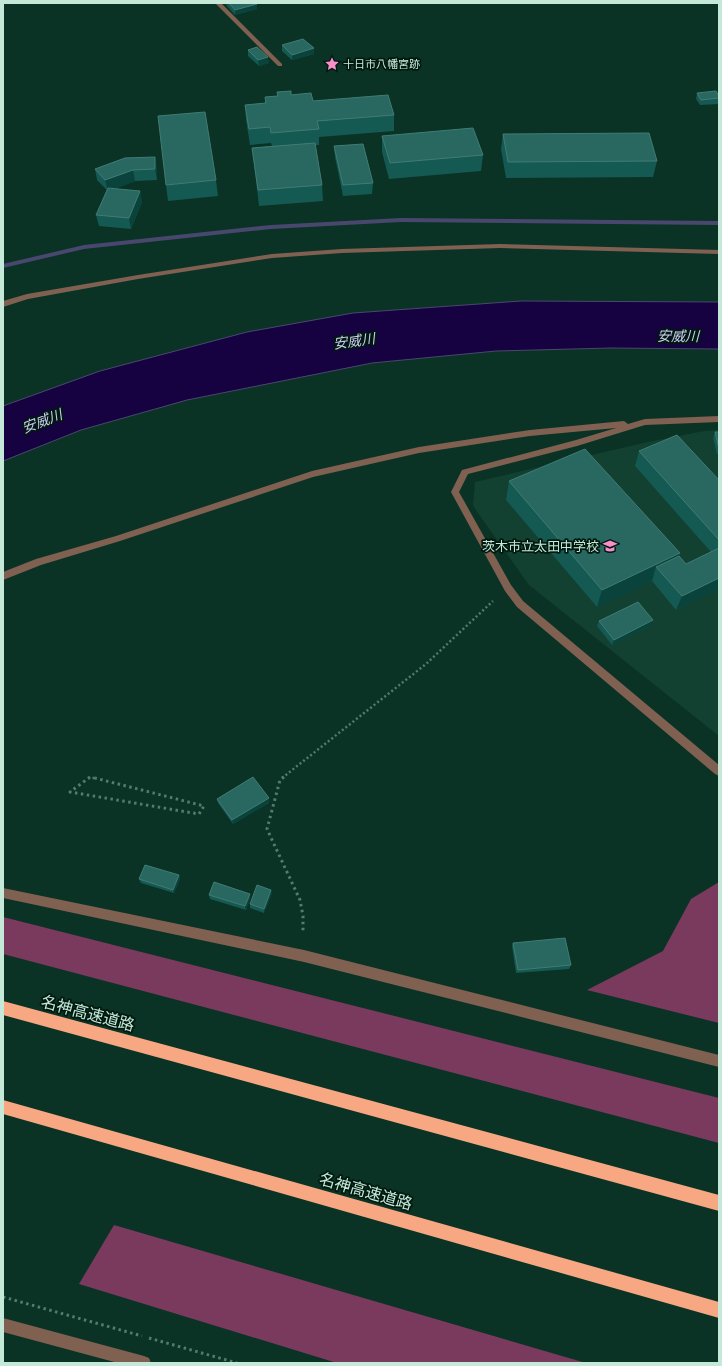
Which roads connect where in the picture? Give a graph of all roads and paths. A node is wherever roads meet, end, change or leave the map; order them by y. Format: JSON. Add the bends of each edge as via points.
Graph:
{"nodes":[{"id":1,"x":218,"y":3,"type":"edge"},
{"id":2,"x":280,"y":65,"type":"dead end"},
{"id":3,"x":719,"y":252,"type":"edge"},
{"id":4,"x":3,"y":304,"type":"edge"},
{"id":5,"x":719,"y":419,"type":"edge"},
{"id":6,"x":645,"y":422,"type":"junction"},
{"id":7,"x":3,"y":576,"type":"edge"},
{"id":8,"x":508,"y":588,"type":"junction"},
{"id":9,"x":719,"y":771,"type":"edge"},
{"id":10,"x":70,"y":792,"type":"joint"},
{"id":11,"x":3,"y":893,"type":"edge"},
{"id":12,"x":304,"y":956,"type":"junction"},
{"id":13,"x":3,"y":1008,"type":"edge"},
{"id":14,"x":719,"y":1061,"type":"edge"},
{"id":15,"x":3,"y":1107,"type":"edge"},
{"id":16,"x":719,"y":1203,"type":"edge"},
{"id":17,"x":3,"y":1297,"type":"edge"},
{"id":18,"x":719,"y":1310,"type":"edge"},
{"id":19,"x":3,"y":1326,"type":"edge"},
{"id":20,"x":144,"y":1363,"type":"edge"},
{"id":21,"x":237,"y":1363,"type":"edge"}],
"edges":[{"from":1,"to":2,"type":"street"},
{"from":3,"to":4,"type":"street","via":[[500,246],[272,256],[131,278]]},
{"from":5,"to":6,"type":"street"},
{"from":6,"to":7,"type":"street","via":[[530,433],[370,460],[312,474],[117,539],[39,562]]},
{"from":6,"to":8,"type":"street","via":[[577,443],[465,472],[454,492]]},
{"from":8,"to":9,"type":"street","via":[[520,604]]},
{"from":8,"to":12,"type":"path","via":[[426,664],[280,780],[268,829],[300,900]]},
{"from":10,"to":10,"type":"path","via":[[199,814],[204,806],[90,777]]},
{"from":11,"to":12,"type":"street"},
{"from":12,"to":14,"type":"street"},
{"from":13,"to":16,"type":"highway","name":"名神高速道路"},
{"from":15,"to":18,"type":"highway","name":"名神高速道路"},
{"from":17,"to":21,"type":"path"},
{"from":19,"to":20,"type":"street"}]}
